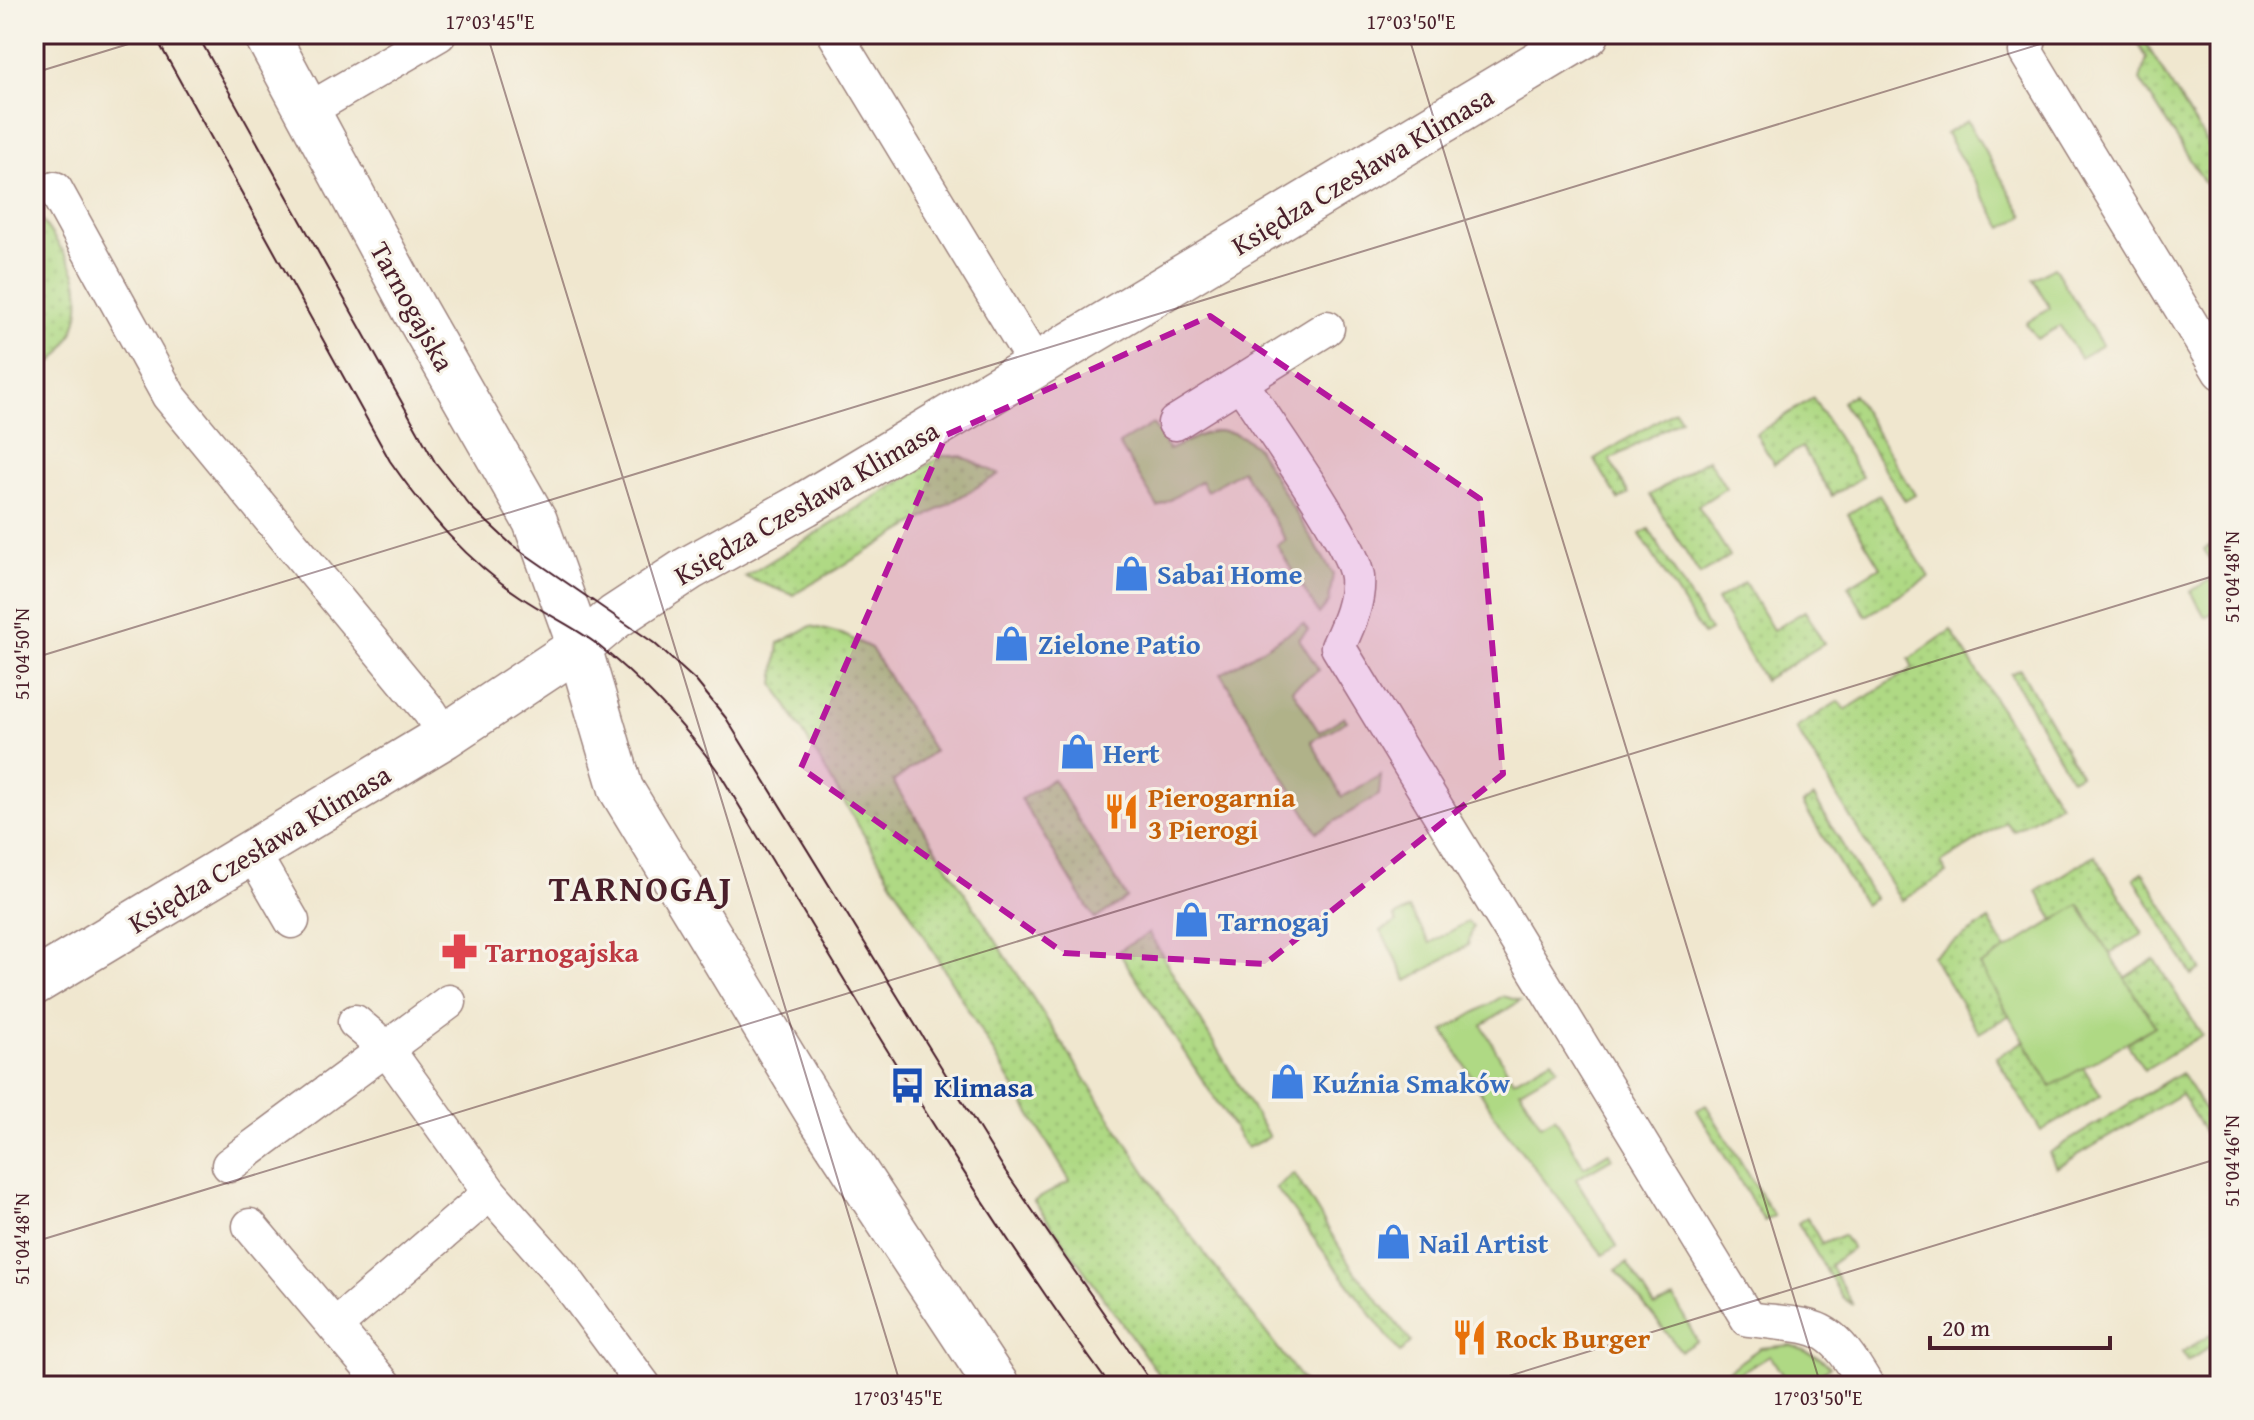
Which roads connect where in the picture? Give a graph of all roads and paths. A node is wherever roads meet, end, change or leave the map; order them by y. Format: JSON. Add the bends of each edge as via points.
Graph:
{"nodes":[{"id":1,"x":266,"y":34,"type":"edge"},
{"id":2,"x":439,"y":34,"type":"edge"},
{"id":3,"x":835,"y":34,"type":"edge"},
{"id":4,"x":1587,"y":34,"type":"edge"},
{"id":5,"x":2030,"y":34,"type":"edge"},
{"id":6,"x":307,"y":111,"type":"junction"},
{"id":7,"x":55,"y":189,"type":"dead end"},
{"id":8,"x":1327,"y":328,"type":"dead end"},
{"id":9,"x":1036,"y":365,"type":"junction"},
{"id":10,"x":2220,"y":372,"type":"edge"},
{"id":11,"x":1241,"y":383,"type":"junction"},
{"id":12,"x":1175,"y":423,"type":"dead end"},
{"id":13,"x":579,"y":647,"type":"junction"},
{"id":14,"x":445,"y":736,"type":"junction"},
{"id":15,"x":252,"y":852,"type":"junction"},
{"id":16,"x":292,"y":921,"type":"dead end"},
{"id":17,"x":34,"y":983,"type":"edge"},
{"id":18,"x":449,"y":1002,"type":"dead end"},
{"id":19,"x":355,"y":1022,"type":"dead end"},
{"id":20,"x":386,"y":1048,"type":"junction"},
{"id":21,"x":229,"y":1165,"type":"dead end"},
{"id":22,"x":490,"y":1193,"type":"junction"},
{"id":23,"x":250,"y":1226,"type":"dead end"},
{"id":24,"x":335,"y":1326,"type":"junction"},
{"id":25,"x":385,"y":1386,"type":"edge"},
{"id":26,"x":644,"y":1386,"type":"edge"},
{"id":27,"x":997,"y":1386,"type":"edge"},
{"id":28,"x":1867,"y":1386,"type":"edge"}],
"edges":[{"from":1,"to":6,"type":"street","name":"Tarnogajska"},
{"from":2,"to":6,"type":"lane"},
{"from":3,"to":9,"type":"lane"},
{"from":4,"to":9,"type":"street","name":"Księdza Czesława Klimasa"},
{"from":5,"to":10,"type":"lane","via":[[2026,52]]},
{"from":6,"to":13,"type":"street","name":"Tarnogajska","via":[[535,521]]},
{"from":7,"to":14,"type":"lane","via":[[169,396]]},
{"from":8,"to":11,"type":"lane"},
{"from":9,"to":13,"type":"street","name":"Księdza Czesława Klimasa","via":[[688,569]]},
{"from":11,"to":12,"type":"lane"},
{"from":11,"to":28,"type":"lane","via":[[1341,538],[1357,576],[1353,616],[1338,647],[1748,1319],[1815,1327],[1842,1344]]},
{"from":13,"to":14,"type":"street","name":"Księdza Czesława Klimasa"},
{"from":13,"to":27,"type":"street","name":"Tarnogajska","via":[[621,789],[821,1119]]},
{"from":14,"to":15,"type":"street","name":"Księdza Czesława Klimasa"},
{"from":15,"to":16,"type":"lane"},
{"from":15,"to":17,"type":"street","name":"Księdza Czesława Klimasa"},
{"from":18,"to":20,"type":"lane"},
{"from":19,"to":20,"type":"lane"},
{"from":20,"to":21,"type":"lane"},
{"from":20,"to":22,"type":"lane"},
{"from":22,"to":24,"type":"lane"},
{"from":22,"to":26,"type":"lane","via":[[563,1276]]},
{"from":23,"to":24,"type":"lane"},
{"from":24,"to":25,"type":"lane"}]}
